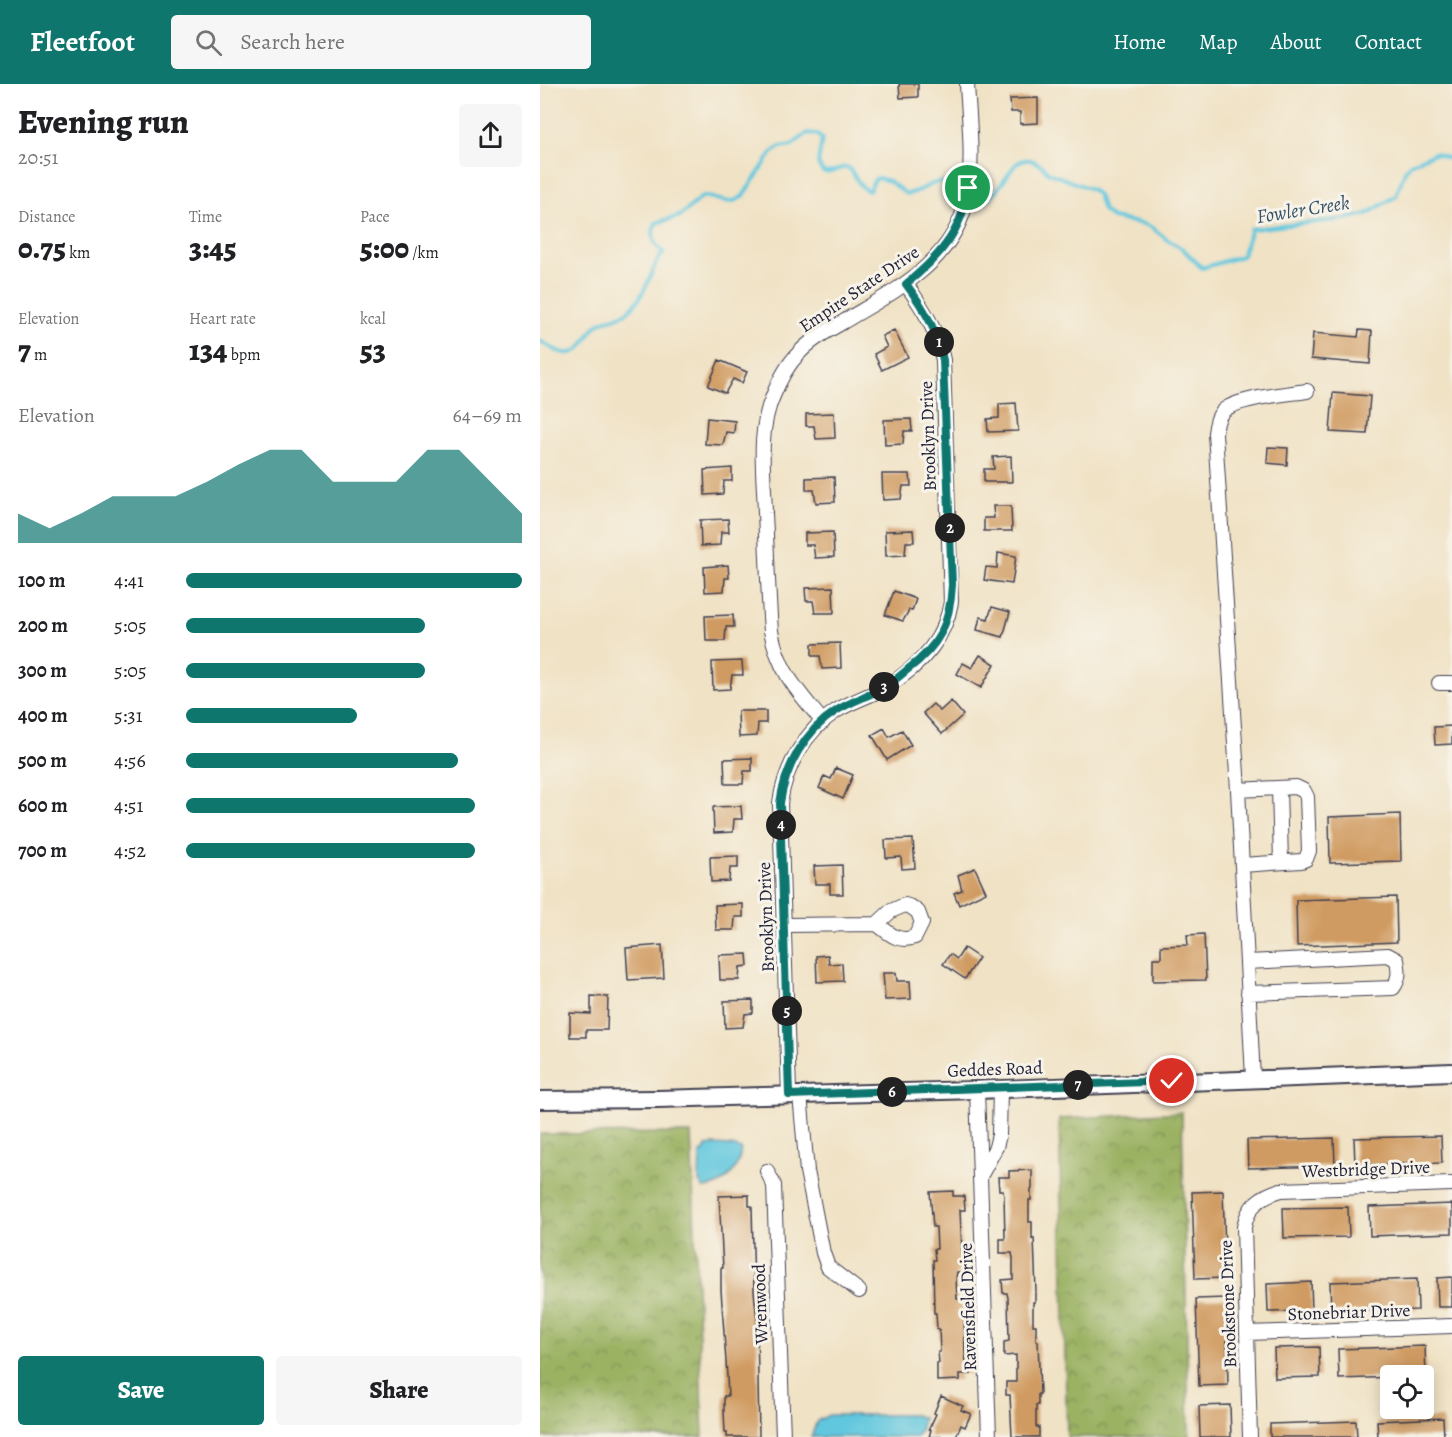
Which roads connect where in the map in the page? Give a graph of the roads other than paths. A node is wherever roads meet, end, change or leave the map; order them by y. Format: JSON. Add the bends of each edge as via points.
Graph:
{"nodes":[{"id":1,"x":967,"y":84,"type":"edge"},
{"id":2,"x":906,"y":284,"type":"junction"},
{"id":3,"x":1307,"y":391,"type":"dead end"},
{"id":4,"x":823,"y":722,"type":"junction"},
{"id":5,"x":1279,"y":788,"type":"junction"},
{"id":6,"x":1238,"y":790,"type":"junction"},
{"id":7,"x":1281,"y":862,"type":"junction"},
{"id":8,"x":1242,"y":865,"type":"junction"},
{"id":9,"x":877,"y":924,"type":"dead end"},
{"id":10,"x":785,"y":925,"type":"junction"},
{"id":11,"x":1247,"y":962,"type":"junction"},
{"id":12,"x":1248,"y":993,"type":"junction"},
{"id":13,"x":1452,"y":1071,"type":"edge"},
{"id":14,"x":1253,"y":1078,"type":"junction"},
{"id":15,"x":1000,"y":1089,"type":"junction"},
{"id":16,"x":977,"y":1090,"type":"junction"},
{"id":17,"x":795,"y":1095,"type":"junction"},
{"id":18,"x":540,"y":1100,"type":"edge"},
{"id":19,"x":766,"y":1171,"type":"dead end"},
{"id":20,"x":981,"y":1175,"type":"junction"},
{"id":21,"x":1452,"y":1184,"type":"edge"},
{"id":22,"x":1281,"y":1190,"type":"joint"},
{"id":23,"x":859,"y":1291,"type":"dead end"},
{"id":24,"x":1452,"y":1326,"type":"edge"},
{"id":25,"x":1247,"y":1333,"type":"junction"},
{"id":26,"x":783,"y":1437,"type":"edge"},
{"id":27,"x":989,"y":1437,"type":"edge"},
{"id":28,"x":1250,"y":1437,"type":"edge"}],
"edges":[{"from":1,"to":2,"type":"street","name":"Empire State Drive","via":[[969,175],[964,209],[943,250]]},
{"from":2,"to":4,"type":"street","name":"Brooklyn Drive","via":[[929,317],[943,360],[952,585],[949,617],[940,637],[918,662],[886,687],[856,700]]},
{"from":2,"to":4,"type":"street","name":"Empire State Drive","via":[[814,339],[779,381],[766,413],[763,448],[771,631],[785,672]]},
{"from":3,"to":6,"type":"street","via":[[1233,404],[1217,421]]},
{"from":4,"to":10,"type":"street","name":"Brooklyn Drive","via":[[795,755],[782,785]]},
{"from":5,"to":6,"type":"street"},
{"from":5,"to":7,"type":"street"},
{"from":5,"to":7,"type":"street","via":[[1296,787],[1307,797],[1309,851],[1306,859]]},
{"from":6,"to":8,"type":"street"},
{"from":7,"to":8,"type":"street"},
{"from":8,"to":11,"type":"street"},
{"from":9,"to":10,"type":"street"},
{"from":10,"to":17,"type":"street","name":"Brooklyn Drive"},
{"from":11,"to":12,"type":"street"},
{"from":11,"to":12,"type":"street","via":[[1388,955],[1397,960],[1399,970],[1393,988]]},
{"from":12,"to":14,"type":"street"},
{"from":13,"to":14,"type":"main road","name":"Geddes Road"},
{"from":14,"to":15,"type":"main road","name":"Geddes Road"},
{"from":15,"to":16,"type":"main road","name":"Geddes Road"},
{"from":15,"to":20,"type":"street","name":"Ravensfield Drive","via":[[999,1135]]},
{"from":16,"to":17,"type":"main road","name":"Geddes Road"},
{"from":16,"to":20,"type":"street","name":"Ravensfield Drive"},
{"from":17,"to":18,"type":"main road","name":"Geddes Road"},
{"from":17,"to":23,"type":"street","name":"Brooklyn Drive","via":[[823,1252],[828,1267]]},
{"from":19,"to":26,"type":"street","name":"Wrenwood","via":[[774,1185]]},
{"from":20,"to":27,"type":"street","name":"Ravensfield Drive"},
{"from":21,"to":22,"type":"street","name":"Westbridge Drive"},
{"from":22,"to":25,"type":"street","name":"Brookstone Drive","via":[[1256,1202],[1245,1220]]},
{"from":24,"to":25,"type":"street","name":"Stonebriar Drive"},
{"from":25,"to":28,"type":"street","name":"Brookstone Drive"}]}
